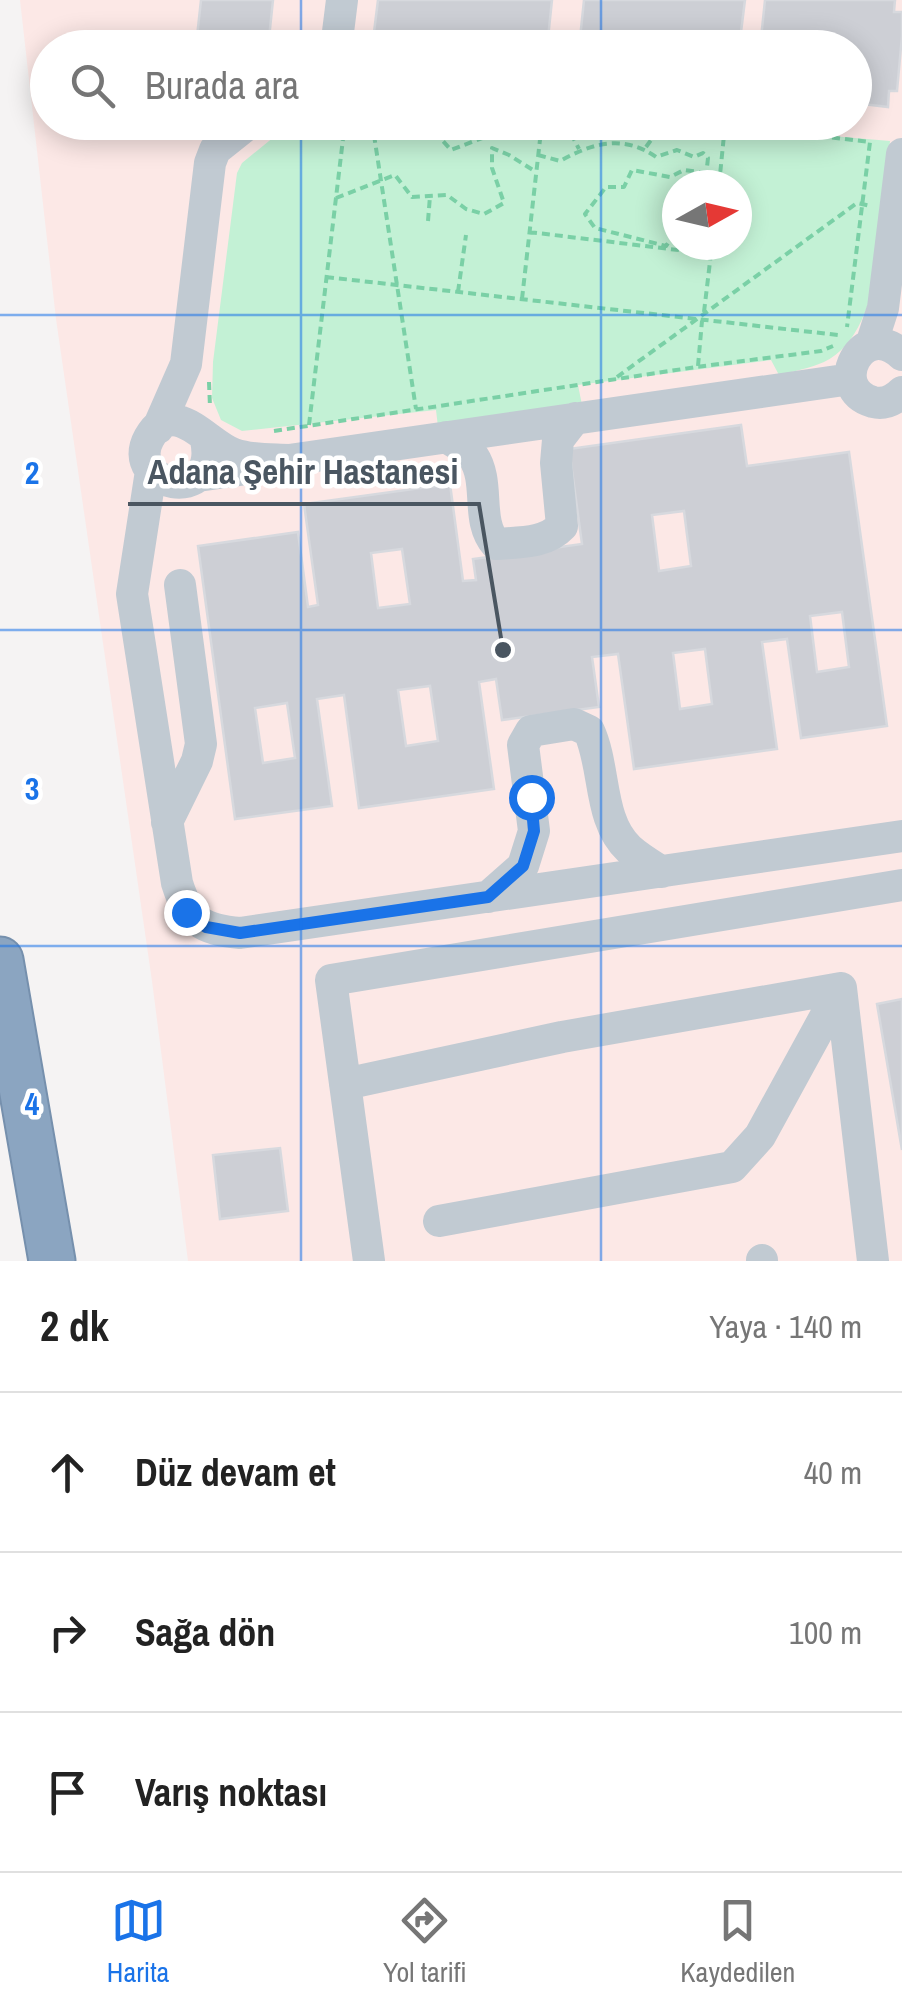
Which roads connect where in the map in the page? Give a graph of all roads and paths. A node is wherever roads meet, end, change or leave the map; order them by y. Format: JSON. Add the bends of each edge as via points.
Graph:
{"nodes":[{"id":1,"x":342,"y":0,"type":"edge"},
{"id":2,"x":338,"y":30,"type":"edge"},
{"id":3,"x":235,"y":140,"type":"edge"},
{"id":4,"x":246,"y":140,"type":"edge"},
{"id":5,"x":342,"y":140,"type":"edge"},
{"id":6,"x":375,"y":140,"type":"edge"},
{"id":7,"x":442,"y":140,"type":"edge"},
{"id":8,"x":477,"y":140,"type":"edge"},
{"id":9,"x":540,"y":140,"type":"edge"},
{"id":10,"x":575,"y":140,"type":"edge"},
{"id":11,"x":651,"y":140,"type":"edge"},
{"id":12,"x":724,"y":140,"type":"edge"},
{"id":13,"x":853,"y":140,"type":"edge"},
{"id":14,"x":645,"y":148,"type":"junction"},
{"id":15,"x":580,"y":150,"type":"junction"},
{"id":16,"x":902,"y":154,"type":"edge"},
{"id":17,"x":538,"y":155,"type":"junction"},
{"id":18,"x":706,"y":170,"type":"edge"},
{"id":19,"x":721,"y":170,"type":"edge"},
{"id":20,"x":536,"y":172,"type":"junction"},
{"id":21,"x":662,"y":175,"type":"edge"},
{"id":22,"x":381,"y":182,"type":"junction"},
{"id":23,"x":430,"y":196,"type":"junction"},
{"id":24,"x":336,"y":198,"type":"junction"},
{"id":25,"x":862,"y":202,"type":"junction"},
{"id":26,"x":895,"y":212,"type":"junction"},
{"id":27,"x":428,"y":221,"type":"dead end"},
{"id":28,"x":529,"y":232,"type":"junction"},
{"id":29,"x":466,"y":234,"type":"dead end"},
{"id":30,"x":662,"y":245,"type":"edge"},
{"id":31,"x":662,"y":248,"type":"edge"},
{"id":32,"x":710,"y":260,"type":"edge"},
{"id":33,"x":326,"y":277,"type":"junction"},
{"id":34,"x":397,"y":286,"type":"junction"},
{"id":35,"x":458,"y":292,"type":"junction"},
{"id":36,"x":522,"y":299,"type":"junction"},
{"id":37,"x":701,"y":318,"type":"junction"},
{"id":38,"x":872,"y":345,"type":"edge"},
{"id":39,"x":698,"y":366,"type":"junction"},
{"id":40,"x":851,"y":378,"type":"junction"},
{"id":41,"x":209,"y":379,"type":"dead end"},
{"id":42,"x":614,"y":379,"type":"junction"},
{"id":43,"x":902,"y":392,"type":"edge"},
{"id":44,"x":416,"y":409,"type":"junction"},
{"id":45,"x":576,"y":418,"type":"junction"},
{"id":46,"x":309,"y":426,"type":"junction"},
{"id":47,"x":158,"y":428,"type":"junction"},
{"id":48,"x":206,"y":428,"type":"junction"},
{"id":49,"x":260,"y":433,"type":"dead end"},
{"id":50,"x":446,"y":437,"type":"junction"},
{"id":51,"x":289,"y":460,"type":"junction"},
{"id":52,"x":151,"y":470,"type":"junction"},
{"id":53,"x":198,"y":476,"type":"junction"},
{"id":54,"x":180,"y":585,"type":"dead end"},
{"id":55,"x":167,"y":822,"type":"junction"},
{"id":56,"x":902,"y":836,"type":"edge"},
{"id":57,"x":662,"y":872,"type":"junction"},
{"id":58,"x":902,"y":884,"type":"edge"},
{"id":59,"x":488,"y":897,"type":"junction"},
{"id":60,"x":0,"y":960,"type":"edge"},
{"id":61,"x":840,"y":988,"type":"junction"},
{"id":62,"x":345,"y":1084,"type":"junction"},
{"id":63,"x":439,"y":1220,"type":"dead end"},
{"id":64,"x":52,"y":1261,"type":"edge"},
{"id":65,"x":369,"y":1261,"type":"edge"},
{"id":66,"x":873,"y":1261,"type":"edge"}],
"edges":[{"from":1,"to":2,"type":"street"},
{"from":3,"to":47,"type":"street","via":[[215,150],[210,163],[186,364]]},
{"from":4,"to":48,"type":"street","via":[[218,175],[197,376]]},
{"from":5,"to":24,"type":"path"},
{"from":6,"to":22,"type":"path"},
{"from":7,"to":8,"type":"path","via":[[451,150]]},
{"from":9,"to":17,"type":"path"},
{"from":10,"to":15,"type":"path"},
{"from":11,"to":14,"type":"path"},
{"from":12,"to":19,"type":"path"},
{"from":13,"to":25,"type":"path","via":[[870,142]]},
{"from":14,"to":15,"type":"path","via":[[596,142]]},
{"from":14,"to":18,"type":"path","via":[[656,157],[703,152]]},
{"from":15,"to":17,"type":"path","via":[[560,161]]},
{"from":16,"to":26,"type":"street"},
{"from":17,"to":20,"type":"path"},
{"from":20,"to":23,"type":"path","via":[[492,148],[504,203],[484,214],[447,195]]},
{"from":20,"to":28,"type":"path"},
{"from":21,"to":30,"type":"path","via":[[632,170],[624,187],[606,186],[585,214],[595,228]]},
{"from":22,"to":23,"type":"path","via":[[395,175],[412,196]]},
{"from":22,"to":24,"type":"path"},
{"from":22,"to":34,"type":"path"},
{"from":23,"to":27,"type":"path"},
{"from":24,"to":33,"type":"path"},
{"from":25,"to":26,"type":"path"},
{"from":25,"to":37,"type":"path"},
{"from":25,"to":38,"type":"path","via":[[851,304]]},
{"from":26,"to":38,"type":"street"},
{"from":28,"to":31,"type":"path"},
{"from":28,"to":36,"type":"path"},
{"from":29,"to":35,"type":"path"},
{"from":32,"to":37,"type":"path"},
{"from":33,"to":34,"type":"path"},
{"from":33,"to":46,"type":"path"},
{"from":34,"to":35,"type":"path"},
{"from":34,"to":44,"type":"path"},
{"from":35,"to":36,"type":"path"},
{"from":36,"to":37,"type":"path"},
{"from":37,"to":38,"type":"path"},
{"from":37,"to":39,"type":"path"},
{"from":37,"to":42,"type":"path"},
{"from":38,"to":39,"type":"path"},
{"from":38,"to":40,"type":"street","via":[[853,361]]},
{"from":39,"to":42,"type":"path"},
{"from":40,"to":43,"type":"street","via":[[870,402]]},
{"from":40,"to":45,"type":"street"},
{"from":41,"to":48,"type":"path"},
{"from":42,"to":44,"type":"path"},
{"from":44,"to":46,"type":"path"},
{"from":45,"to":50,"type":"street"},
{"from":45,"to":50,"type":"street","via":[[558,440],[562,526],[537,540],[496,544],[486,532],[473,456]]},
{"from":46,"to":49,"type":"path"},
{"from":47,"to":48,"type":"street","via":[[174,420]]},
{"from":47,"to":52,"type":"street","via":[[146,445]]},
{"from":48,"to":51,"type":"street","via":[[235,454]]},
{"from":48,"to":53,"type":"street","via":[[209,452]]},
{"from":50,"to":51,"type":"street"},
{"from":51,"to":53,"type":"street"},
{"from":52,"to":53,"type":"street","via":[[173,484]]},
{"from":52,"to":55,"type":"street","via":[[132,594]]},
{"from":54,"to":55,"type":"street","via":[[201,744]]},
{"from":55,"to":59,"type":"street","via":[[186,912],[206,927],[240,933]]},
{"from":56,"to":57,"type":"street"},
{"from":57,"to":59,"type":"street"},
{"from":57,"to":59,"type":"street","via":[[612,828],[596,746],[589,731],[574,724],[531,731],[523,745],[534,831],[523,866]]},
{"from":58,"to":62,"type":"street","via":[[331,980]]},
{"from":60,"to":64,"type":"highway"},
{"from":61,"to":62,"type":"street"},
{"from":61,"to":63,"type":"street","via":[[760,1136],[732,1167]]},
{"from":61,"to":66,"type":"street"},
{"from":62,"to":65,"type":"street"}]}
